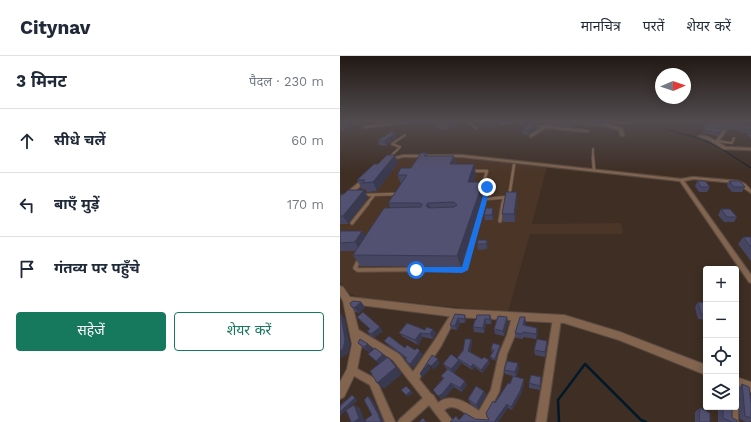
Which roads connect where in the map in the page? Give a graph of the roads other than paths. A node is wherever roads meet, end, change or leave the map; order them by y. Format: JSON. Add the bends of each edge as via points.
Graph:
{"nodes":[{"id":1,"x":399,"y":139,"type":"edge"},
{"id":2,"x":709,"y":139,"type":"edge"},
{"id":3,"x":719,"y":139,"type":"edge"},
{"id":4,"x":734,"y":139,"type":"edge"},
{"id":5,"x":717,"y":142,"type":"junction"},
{"id":6,"x":593,"y":149,"type":"dead end"},
{"id":7,"x":751,"y":149,"type":"edge"},
{"id":8,"x":389,"y":160,"type":"joint"},
{"id":9,"x":514,"y":165,"type":"dead end"},
{"id":10,"x":594,"y":170,"type":"junction"},
{"id":11,"x":474,"y":172,"type":"edge"},
{"id":12,"x":371,"y":175,"type":"edge"},
{"id":13,"x":681,"y":180,"type":"junction"},
{"id":14,"x":751,"y":192,"type":"edge"},
{"id":15,"x":360,"y":195,"type":"edge"},
{"id":16,"x":374,"y":195,"type":"junction"},
{"id":17,"x":340,"y":198,"type":"edge"},
{"id":18,"x":504,"y":198,"type":"junction"},
{"id":19,"x":485,"y":199,"type":"junction"},
{"id":20,"x":396,"y":200,"type":"edge"},
{"id":21,"x":500,"y":221,"type":"dead end"},
{"id":22,"x":352,"y":223,"type":"dead end"},
{"id":23,"x":363,"y":253,"type":"edge"},
{"id":24,"x":751,"y":280,"type":"edge"},
{"id":25,"x":340,"y":289,"type":"edge"},
{"id":26,"x":347,"y":300,"type":"junction"},
{"id":27,"x":455,"y":313,"type":"junction"},
{"id":28,"x":516,"y":317,"type":"junction"},
{"id":29,"x":557,"y":319,"type":"junction"},
{"id":30,"x":354,"y":331,"type":"junction"},
{"id":31,"x":703,"y":369,"type":"edge"},
{"id":32,"x":352,"y":370,"type":"junction"},
{"id":33,"x":414,"y":378,"type":"junction"},
{"id":34,"x":739,"y":383,"type":"edge"},
{"id":35,"x":749,"y":387,"type":"edge"},
{"id":36,"x":340,"y":392,"type":"edge"},
{"id":37,"x":430,"y":398,"type":"junction"},
{"id":38,"x":750,"y":399,"type":"edge"},
{"id":39,"x":438,"y":409,"type":"junction"},
{"id":40,"x":733,"y":410,"type":"edge"},
{"id":41,"x":482,"y":420,"type":"edge"},
{"id":42,"x":390,"y":422,"type":"edge"},
{"id":43,"x":403,"y":422,"type":"edge"},
{"id":44,"x":448,"y":422,"type":"edge"},
{"id":45,"x":540,"y":422,"type":"edge"},
{"id":46,"x":733,"y":422,"type":"edge"}],
"edges":[{"from":1,"to":8,"type":"lane","via":[[392,144],[400,148]]},
{"from":2,"to":5,"type":"street"},
{"from":3,"to":5,"type":"street"},
{"from":4,"to":5,"type":"lane","via":[[732,143]]},
{"from":5,"to":7,"type":"street","via":[[727,148]]},
{"from":6,"to":10,"type":"lane"},
{"from":8,"to":10,"type":"street","via":[[403,156],[462,156]]},
{"from":9,"to":18,"type":"lane","via":[[509,196]]},
{"from":10,"to":13,"type":"street"},
{"from":11,"to":19,"type":"lane","via":[[486,171],[483,184],[488,188]]},
{"from":12,"to":17,"type":"street","via":[[350,195]]},
{"from":13,"to":14,"type":"street","via":[[693,178],[737,182]]},
{"from":13,"to":24,"type":"street"},
{"from":15,"to":16,"type":"lane"},
{"from":16,"to":20,"type":"lane","via":[[399,194]]},
{"from":16,"to":22,"type":"lane"},
{"from":18,"to":19,"type":"lane"},
{"from":18,"to":21,"type":"lane"},
{"from":19,"to":23,"type":"lane","via":[[463,270],[356,270],[355,266]]},
{"from":25,"to":26,"type":"street"},
{"from":26,"to":27,"type":"street"},
{"from":26,"to":30,"type":"street"},
{"from":27,"to":28,"type":"street"},
{"from":27,"to":33,"type":"street"},
{"from":28,"to":29,"type":"street"},
{"from":28,"to":41,"type":"street","via":[[512,335],[503,354],[495,392]]},
{"from":29,"to":31,"type":"street","via":[[580,323],[620,336]]},
{"from":29,"to":45,"type":"street"},
{"from":30,"to":32,"type":"street","via":[[357,344]]},
{"from":30,"to":33,"type":"street","via":[[396,357]]},
{"from":32,"to":36,"type":"street"},
{"from":32,"to":42,"type":"street","via":[[373,382]]},
{"from":33,"to":37,"type":"street"},
{"from":34,"to":35,"type":"street"},
{"from":35,"to":38,"type":"street"},
{"from":37,"to":39,"type":"street"},
{"from":37,"to":43,"type":"street"},
{"from":39,"to":41,"type":"street","via":[[450,402],[466,407]]},
{"from":39,"to":44,"type":"street"},
{"from":40,"to":46,"type":"street"}]}
